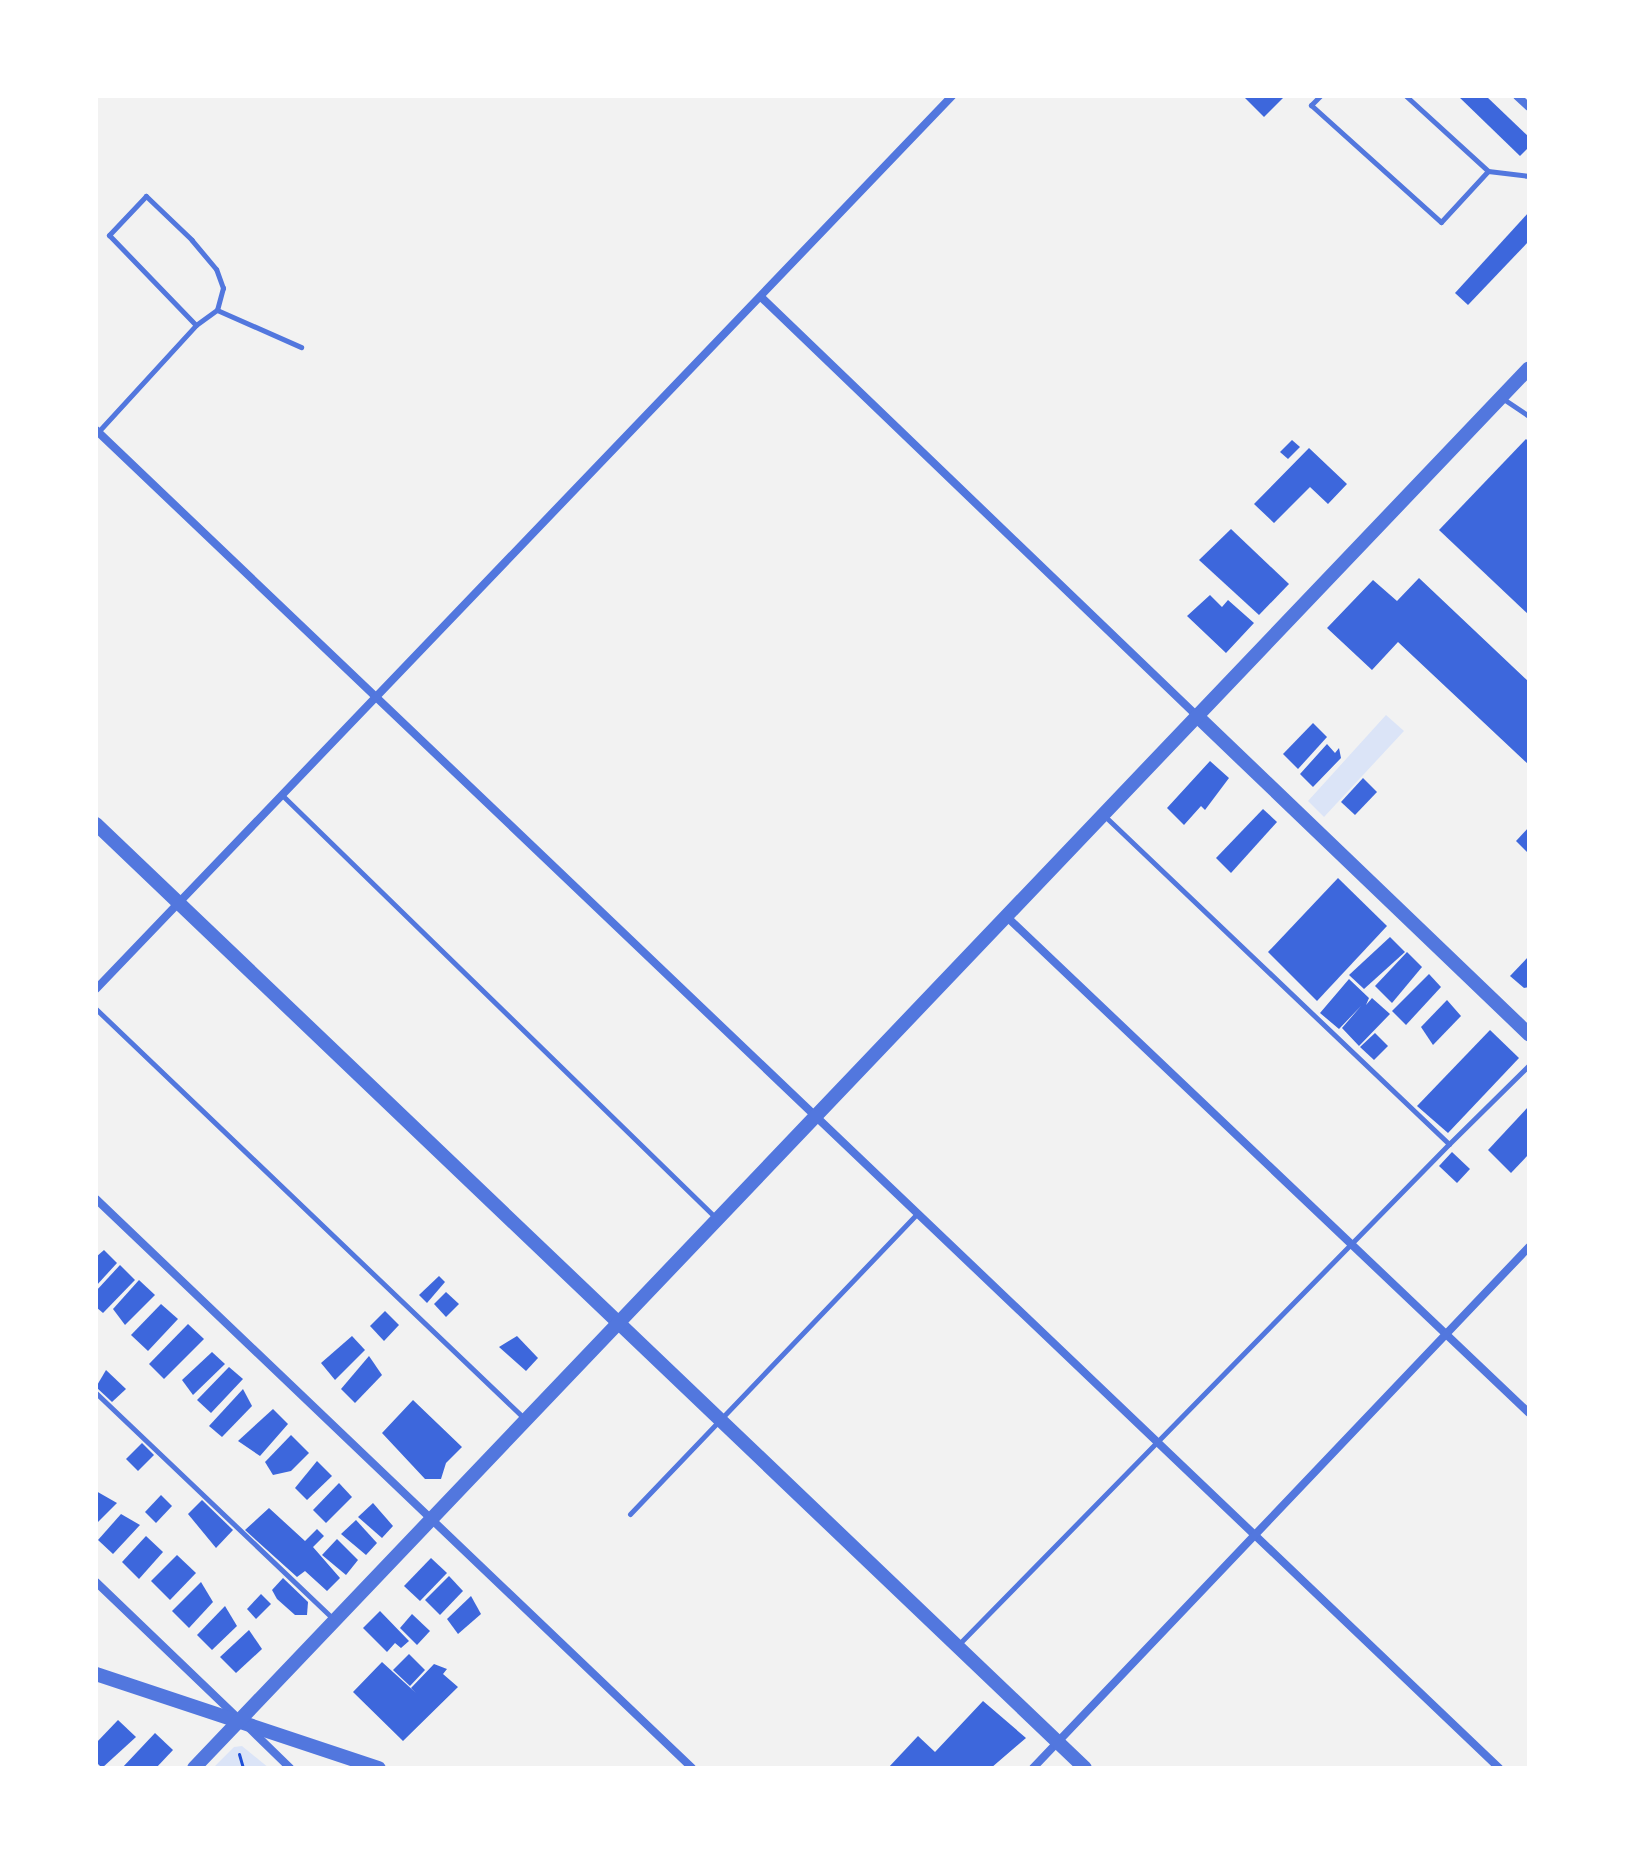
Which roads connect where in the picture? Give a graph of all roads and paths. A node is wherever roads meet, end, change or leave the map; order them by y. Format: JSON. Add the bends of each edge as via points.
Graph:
{"nodes":[{"id":1,"x":952,"y":96,"type":"edge"},
{"id":2,"x":1320,"y":96,"type":"edge"},
{"id":3,"x":1406,"y":96,"type":"edge"},
{"id":4,"x":1517,"y":96,"type":"edge"},
{"id":5,"x":1529,"y":107,"type":"edge"},
{"id":6,"x":1488,"y":171,"type":"junction"},
{"id":7,"x":1529,"y":176,"type":"edge"},
{"id":8,"x":761,"y":297,"type":"junction"},
{"id":9,"x":217,"y":310,"type":"junction"},
{"id":10,"x":196,"y":325,"type":"junction"},
{"id":11,"x":301,"y":347,"type":"dead end"},
{"id":12,"x":1529,"y":368,"type":"edge"},
{"id":13,"x":1501,"y":397,"type":"junction"},
{"id":14,"x":1529,"y":416,"type":"edge"},
{"id":15,"x":97,"y":431,"type":"edge"},
{"id":16,"x":377,"y":696,"type":"junction"},
{"id":17,"x":1197,"y":716,"type":"junction"},
{"id":18,"x":283,"y":796,"type":"junction"},
{"id":19,"x":1103,"y":814,"type":"junction"},
{"id":20,"x":96,"y":824,"type":"edge"},
{"id":21,"x":178,"y":902,"type":"junction"},
{"id":22,"x":1006,"y":916,"type":"junction"},
{"id":23,"x":96,"y":989,"type":"edge"},
{"id":24,"x":96,"y":1009,"type":"edge"},
{"id":25,"x":1529,"y":1034,"type":"edge"},
{"id":26,"x":1529,"y":1065,"type":"edge"},
{"id":27,"x":814,"y":1117,"type":"junction"},
{"id":28,"x":1449,"y":1144,"type":"junction"},
{"id":29,"x":96,"y":1199,"type":"edge"},
{"id":30,"x":917,"y":1214,"type":"junction"},
{"id":31,"x":717,"y":1219,"type":"junction"},
{"id":32,"x":1350,"y":1243,"type":"junction"},
{"id":33,"x":1529,"y":1247,"type":"edge"},
{"id":34,"x":619,"y":1323,"type":"junction"},
{"id":35,"x":1444,"y":1332,"type":"junction"},
{"id":36,"x":96,"y":1393,"type":"edge"},
{"id":37,"x":1529,"y":1413,"type":"edge"},
{"id":38,"x":526,"y":1420,"type":"junction"},
{"id":39,"x":721,"y":1420,"type":"junction"},
{"id":40,"x":1156,"y":1441,"type":"junction"},
{"id":41,"x":630,"y":1514,"type":"dead end"},
{"id":42,"x":432,"y":1519,"type":"junction"},
{"id":43,"x":1255,"y":1535,"type":"junction"},
{"id":44,"x":96,"y":1582,"type":"edge"},
{"id":45,"x":335,"y":1620,"type":"junction"},
{"id":46,"x":957,"y":1646,"type":"junction"},
{"id":47,"x":96,"y":1674,"type":"edge"},
{"id":48,"x":240,"y":1720,"type":"junction"},
{"id":49,"x":1058,"y":1742,"type":"junction"},
{"id":50,"x":239,"y":1754,"type":"dead end"},
{"id":51,"x":194,"y":1768,"type":"edge"},
{"id":52,"x":243,"y":1768,"type":"edge"},
{"id":53,"x":290,"y":1768,"type":"edge"},
{"id":54,"x":379,"y":1768,"type":"edge"},
{"id":55,"x":692,"y":1768,"type":"edge"},
{"id":56,"x":1033,"y":1768,"type":"edge"},
{"id":57,"x":1085,"y":1768,"type":"edge"},
{"id":58,"x":1499,"y":1768,"type":"edge"}],
"edges":[{"from":1,"to":8,"type":"street"},
{"from":2,"to":6,"type":"lane","via":[[1311,105],[1441,222]]},
{"from":3,"to":6,"type":"lane"},
{"from":4,"to":5,"type":"street"},
{"from":6,"to":7,"type":"lane"},
{"from":8,"to":16,"type":"street"},
{"from":8,"to":17,"type":"street"},
{"from":9,"to":10,"type":"lane"},
{"from":9,"to":10,"type":"lane","via":[[223,288],[216,269],[146,196],[109,235]]},
{"from":9,"to":11,"type":"lane"},
{"from":10,"to":15,"type":"lane"},
{"from":12,"to":13,"type":"street"},
{"from":13,"to":14,"type":"lane"},
{"from":13,"to":17,"type":"street"},
{"from":15,"to":16,"type":"street"},
{"from":16,"to":18,"type":"street"},
{"from":16,"to":27,"type":"street"},
{"from":17,"to":19,"type":"street"},
{"from":17,"to":25,"type":"street"},
{"from":18,"to":21,"type":"street"},
{"from":18,"to":31,"type":"lane"},
{"from":19,"to":22,"type":"street"},
{"from":19,"to":28,"type":"lane"},
{"from":20,"to":21,"type":"street"},
{"from":21,"to":23,"type":"street"},
{"from":21,"to":34,"type":"street"},
{"from":22,"to":27,"type":"street"},
{"from":22,"to":32,"type":"street"},
{"from":24,"to":38,"type":"lane"},
{"from":26,"to":28,"type":"lane"},
{"from":27,"to":30,"type":"street"},
{"from":27,"to":31,"type":"street"},
{"from":28,"to":32,"type":"lane"},
{"from":29,"to":42,"type":"street"},
{"from":30,"to":39,"type":"lane"},
{"from":30,"to":40,"type":"street"},
{"from":31,"to":34,"type":"street"},
{"from":32,"to":35,"type":"street"},
{"from":32,"to":40,"type":"lane"},
{"from":33,"to":35,"type":"street"},
{"from":34,"to":38,"type":"street"},
{"from":34,"to":39,"type":"street"},
{"from":35,"to":37,"type":"street"},
{"from":35,"to":43,"type":"street"},
{"from":36,"to":45,"type":"lane"},
{"from":38,"to":42,"type":"street"},
{"from":39,"to":41,"type":"lane"},
{"from":39,"to":46,"type":"street"},
{"from":40,"to":43,"type":"street"},
{"from":40,"to":46,"type":"lane"},
{"from":42,"to":45,"type":"street"},
{"from":42,"to":55,"type":"street"},
{"from":43,"to":49,"type":"street"},
{"from":43,"to":58,"type":"street"},
{"from":44,"to":48,"type":"street"},
{"from":45,"to":48,"type":"street"},
{"from":46,"to":49,"type":"street"},
{"from":47,"to":48,"type":"street"},
{"from":48,"to":51,"type":"street"},
{"from":48,"to":53,"type":"street"},
{"from":48,"to":54,"type":"street"},
{"from":49,"to":56,"type":"street"},
{"from":49,"to":57,"type":"street"},
{"from":50,"to":52,"type":"path"}]}
